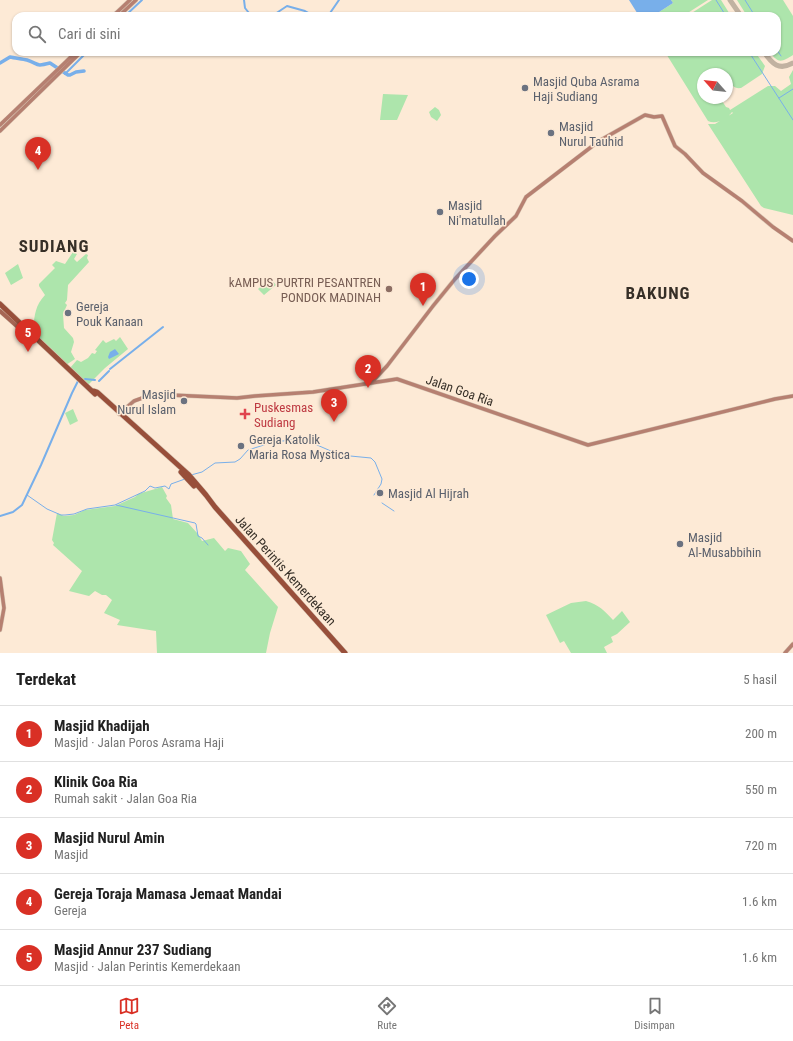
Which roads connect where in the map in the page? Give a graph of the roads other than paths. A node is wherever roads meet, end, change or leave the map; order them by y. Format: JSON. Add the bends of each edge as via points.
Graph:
{"nodes":[{"id":1,"x":130,"y":0,"type":"edge"},
{"id":2,"x":136,"y":0,"type":"edge"},
{"id":3,"x":117,"y":12,"type":"edge"},
{"id":4,"x":123,"y":12,"type":"edge"},
{"id":5,"x":72,"y":56,"type":"edge"},
{"id":6,"x":76,"y":56,"type":"edge"},
{"id":7,"x":60,"y":70,"type":"junction"},
{"id":8,"x":0,"y":125,"type":"edge"},
{"id":9,"x":0,"y":131,"type":"edge"},
{"id":10,"x":793,"y":241,"type":"edge"},
{"id":11,"x":0,"y":303,"type":"edge"},
{"id":12,"x":0,"y":310,"type":"edge"},
{"id":13,"x":32,"y":336,"type":"junction"},
{"id":14,"x":371,"y":383,"type":"junction"},
{"id":15,"x":793,"y":396,"type":"edge"},
{"id":16,"x":120,"y":414,"type":"junction"},
{"id":17,"x":0,"y":578,"type":"edge"},
{"id":18,"x":0,"y":630,"type":"edge"},
{"id":19,"x":793,"y":644,"type":"edge"},
{"id":20,"x":793,"y":647,"type":"edge"},
{"id":21,"x":345,"y":653,"type":"edge"},
{"id":22,"x":787,"y":653,"type":"edge"}],
"edges":[{"from":1,"to":3,"type":"main road"},
{"from":2,"to":4,"type":"main road"},
{"from":5,"to":7,"type":"main road"},
{"from":6,"to":7,"type":"main road"},
{"from":7,"to":8,"type":"main road"},
{"from":7,"to":9,"type":"main road"},
{"from":10,"to":14,"type":"main road","via":[[703,173],[675,146],[662,116],[645,115],[598,141],[525,198],[516,216],[454,279]]},
{"from":11,"to":13,"type":"highway","name":"Jalan Perintis Kemerdekaan"},
{"from":12,"to":13,"type":"highway","name":"Jalan Perintis Kemerdekaan"},
{"from":13,"to":16,"type":"highway","name":"Jalan Perintis Kemerdekaan"},
{"from":14,"to":15,"type":"main road","name":"Jalan Goa Ria","via":[[399,379],[588,445],[775,398]]},
{"from":14,"to":16,"type":"main road","name":"Jalan Goa Ria","via":[[313,392],[237,398],[146,396],[134,401]]},
{"from":16,"to":21,"type":"highway","name":"Jalan Perintis Kemerdekaan","via":[[182,472]]},
{"from":17,"to":18,"type":"main road","via":[[4,608]]},
{"from":19,"to":22,"type":"main road"},
{"from":20,"to":22,"type":"main road"}]}
